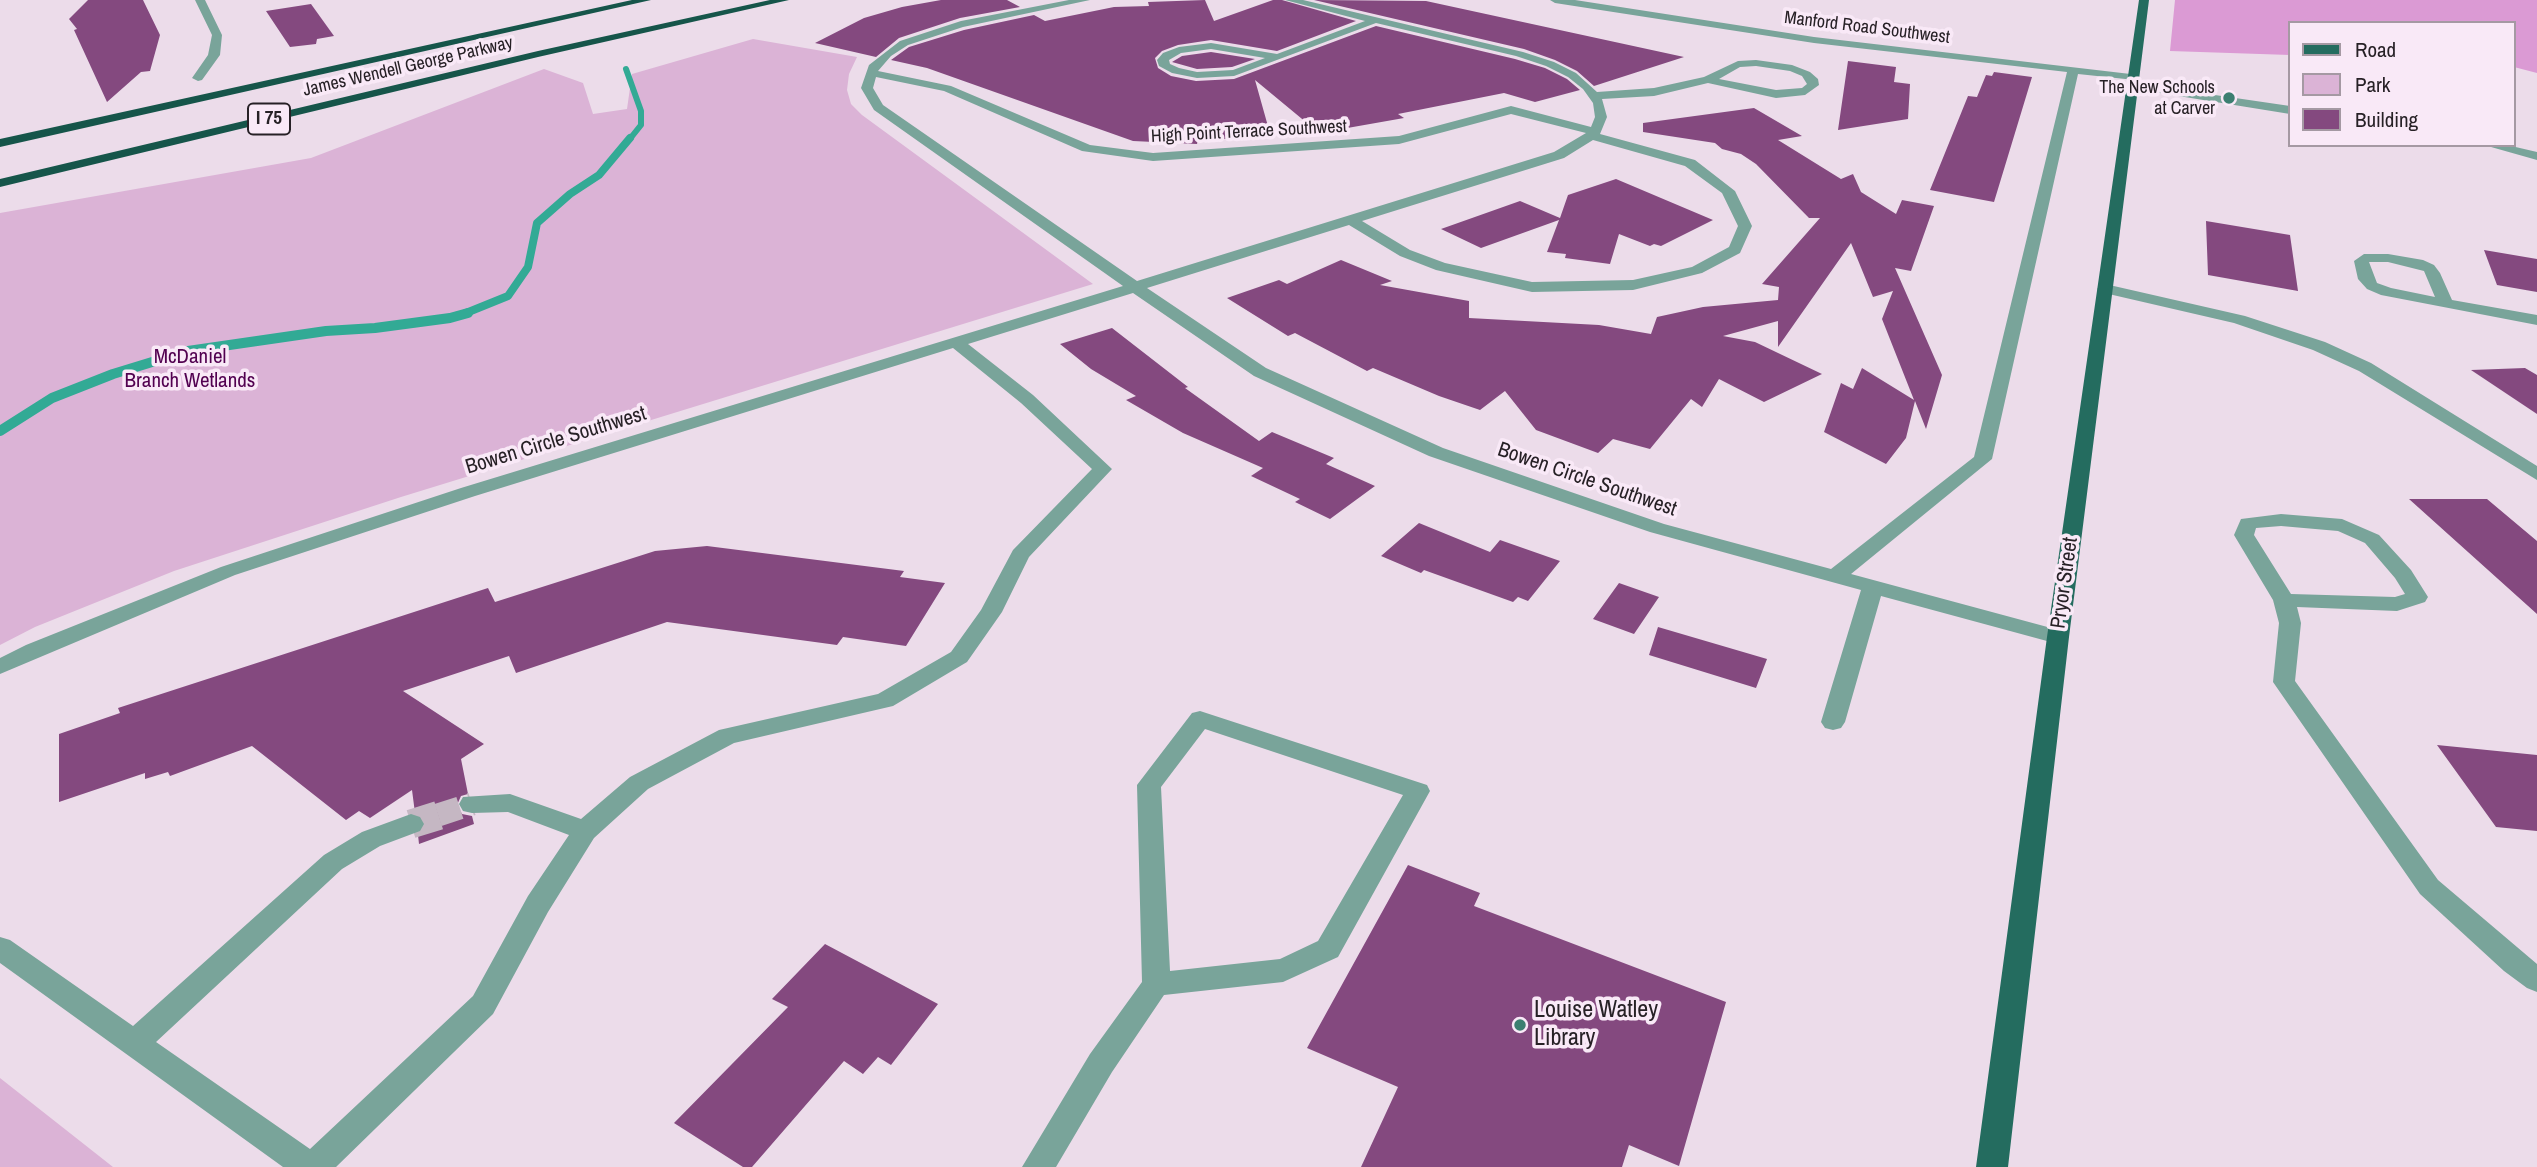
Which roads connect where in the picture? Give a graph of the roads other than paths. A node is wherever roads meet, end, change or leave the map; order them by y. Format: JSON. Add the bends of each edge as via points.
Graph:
{"nodes":[{"id":1,"x":200,"y":0,"type":"edge"},
{"id":2,"x":646,"y":0,"type":"edge"},
{"id":3,"x":784,"y":0,"type":"edge"},
{"id":4,"x":1086,"y":0,"type":"edge"},
{"id":5,"x":1290,"y":0,"type":"edge"},
{"id":6,"x":1555,"y":0,"type":"edge"},
{"id":7,"x":2144,"y":0,"type":"edge"},
{"id":8,"x":1376,"y":20,"type":"junction"},
{"id":9,"x":1277,"y":57,"type":"junction"},
{"id":10,"x":2073,"y":69,"type":"junction"},
{"id":11,"x":871,"y":73,"type":"junction"},
{"id":12,"x":198,"y":78,"type":"dead end"},
{"id":13,"x":1708,"y":80,"type":"junction"},
{"id":14,"x":2134,"y":81,"type":"junction"},
{"id":15,"x":1594,"y":96,"type":"junction"},
{"id":16,"x":2288,"y":110,"type":"edge"},
{"id":17,"x":1593,"y":133,"type":"junction"},
{"id":18,"x":0,"y":143,"type":"edge"},
{"id":19,"x":2499,"y":147,"type":"edge"},
{"id":20,"x":2537,"y":156,"type":"edge"},
{"id":21,"x":0,"y":183,"type":"edge"},
{"id":22,"x":1351,"y":220,"type":"junction"},
{"id":23,"x":1135,"y":288,"type":"junction"},
{"id":24,"x":2105,"y":289,"type":"junction"},
{"id":25,"x":2445,"y":303,"type":"junction"},
{"id":26,"x":2530,"y":318,"type":"edge"},
{"id":27,"x":2537,"y":328,"type":"edge"},
{"id":28,"x":956,"y":342,"type":"junction"},
{"id":29,"x":2537,"y":474,"type":"edge"},
{"id":30,"x":1834,"y":577,"type":"junction"},
{"id":31,"x":1873,"y":587,"type":"junction"},
{"id":32,"x":2284,"y":600,"type":"junction"},
{"id":33,"x":2058,"y":637,"type":"junction"},
{"id":34,"x":0,"y":667,"type":"edge"},
{"id":35,"x":1833,"y":722,"type":"dead end"},
{"id":36,"x":472,"y":804,"type":"tunnel mouth"},
{"id":37,"x":411,"y":824,"type":"tunnel mouth"},
{"id":38,"x":585,"y":831,"type":"junction"},
{"id":39,"x":0,"y":948,"type":"edge"},
{"id":40,"x":2537,"y":980,"type":"edge"},
{"id":41,"x":1156,"y":984,"type":"junction"},
{"id":42,"x":134,"y":1043,"type":"junction"},
{"id":43,"x":312,"y":1167,"type":"edge"},
{"id":44,"x":1036,"y":1167,"type":"edge"},
{"id":45,"x":1992,"y":1167,"type":"edge"}],
"edges":[{"from":1,"to":12,"type":"street","via":[[217,35],[214,55]]},
{"from":2,"to":18,"type":"highway","name":"James Wendell George Parkway","number":"I 75"},
{"from":3,"to":21,"type":"highway","name":"James Wendell George Parkway","number":"I 75"},
{"from":4,"to":11,"type":"street","via":[[930,33],[887,54]]},
{"from":5,"to":8,"type":"street"},
{"from":6,"to":10,"type":"street","name":"Manford Road Southwest","via":[[1754,32]]},
{"from":7,"to":14,"type":"main road","name":"Pryor Street"},
{"from":8,"to":9,"type":"street"},
{"from":8,"to":15,"type":"street","via":[[1550,64],[1572,75]]},
{"from":9,"to":9,"type":"street","via":[[1218,75],[1175,71],[1163,60],[1179,50],[1211,46]]},
{"from":10,"to":14,"type":"street","name":"Manford Road Southwest"},
{"from":10,"to":30,"type":"street","via":[[1983,459]]},
{"from":11,"to":17,"type":"street","name":"High Point Terrace Southwest","via":[[947,88],[1087,149],[1153,157],[1398,140],[1511,110]]},
{"from":11,"to":23,"type":"street","name":"Bowen Circle Southwest","via":[[867,88],[878,107]]},
{"from":13,"to":13,"type":"street","via":[[1738,64],[1756,63],[1799,71],[1814,85],[1805,92],[1776,94]]},
{"from":13,"to":15,"type":"street","via":[[1654,92]]},
{"from":14,"to":16,"type":"street","name":"Manford Road Southwest"},
{"from":14,"to":24,"type":"main road","name":"Pryor Street"},
{"from":15,"to":17,"type":"street","via":[[1601,117]]},
{"from":17,"to":22,"type":"street","name":"Bowen Circle Southwest","via":[[1559,155]]},
{"from":17,"to":22,"type":"street","name":"High Point Terrace Southwest","via":[[1690,163],[1728,191],[1745,226],[1735,250],[1697,270],[1633,285],[1532,286],[1441,267],[1405,253]]},
{"from":19,"to":20,"type":"street"},
{"from":22,"to":23,"type":"street","name":"Bowen Circle Southwest"},
{"from":23,"to":28,"type":"street","name":"Bowen Circle Southwest"},
{"from":23,"to":30,"type":"street","name":"Bowen Circle Southwest","via":[[1261,372],[1436,452],[1657,528]]},
{"from":24,"to":29,"type":"street","via":[[2239,319],[2319,346],[2424,402]]},
{"from":24,"to":33,"type":"main road","name":"Pryor Street"},
{"from":25,"to":25,"type":"street","via":[[2371,286],[2361,261],[2388,258],[2429,268]]},
{"from":25,"to":26,"type":"street"},
{"from":26,"to":27,"type":"street"},
{"from":28,"to":34,"type":"street","name":"Bowen Circle Southwest","via":[[228,571]]},
{"from":28,"to":38,"type":"street","via":[[1027,399],[1102,469],[1020,554],[991,612],[959,657],[885,700],[727,736],[639,783]]},
{"from":30,"to":31,"type":"street","name":"Bowen Circle Southwest"},
{"from":31,"to":33,"type":"street","name":"Bowen Circle Southwest"},
{"from":31,"to":35,"type":"street"},
{"from":32,"to":32,"type":"street","via":[[2244,535],[2248,523],[2280,520],[2342,525],[2372,539],[2417,597],[2397,604]]},
{"from":32,"to":40,"type":"street","via":[[2290,623],[2284,682],[2429,887]]},
{"from":33,"to":45,"type":"main road","name":"Pryor Street"},
{"from":36,"to":38,"type":"street","via":[[510,803]]},
{"from":37,"to":42,"type":"street","via":[[371,839],[333,862]]},
{"from":38,"to":43,"type":"street","via":[[538,904],[483,1005]]},
{"from":39,"to":42,"type":"street"},
{"from":41,"to":41,"type":"street","via":[[1283,970],[1328,948],[1418,791],[1200,719],[1149,785]]},
{"from":41,"to":44,"type":"street"},
{"from":42,"to":43,"type":"street"}]}
